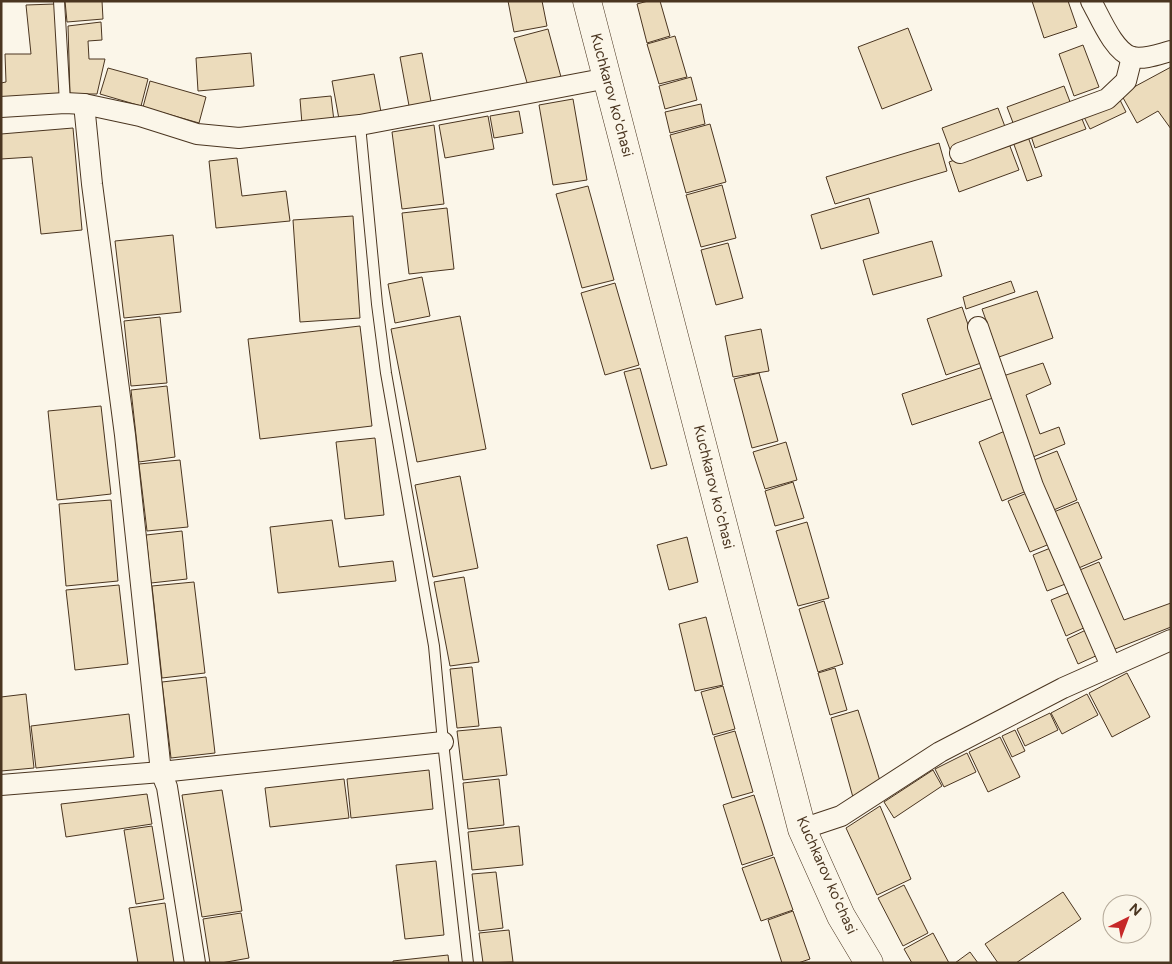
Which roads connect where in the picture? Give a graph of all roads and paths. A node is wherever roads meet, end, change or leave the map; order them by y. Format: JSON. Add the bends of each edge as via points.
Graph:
{"nodes":[{"id":1,"x":59,"y":1,"type":"edge"},
{"id":2,"x":587,"y":1,"type":"edge"},
{"id":3,"x":1091,"y":1,"type":"edge"},
{"id":4,"x":1171,"y":50,"type":"edge"},
{"id":5,"x":1132,"y":57,"type":"junction"},
{"id":6,"x":608,"y":78,"type":"junction"},
{"id":7,"x":74,"y":103,"type":"junction"},
{"id":8,"x":1,"y":107,"type":"edge"},
{"id":9,"x":360,"y":124,"type":"junction"},
{"id":10,"x":960,"y":152,"type":"dead end"},
{"id":11,"x":978,"y":328,"type":"dead end"},
{"id":12,"x":1171,"y":640,"type":"edge"},
{"id":13,"x":1111,"y":666,"type":"junction"},
{"id":14,"x":443,"y":742,"type":"junction"},
{"id":15,"x":161,"y":772,"type":"junction"},
{"id":16,"x":1,"y":785,"type":"edge"},
{"id":17,"x":802,"y":829,"type":"junction"},
{"id":18,"x":195,"y":963,"type":"edge"},
{"id":19,"x":468,"y":963,"type":"edge"},
{"id":20,"x":869,"y":963,"type":"edge"}],
"edges":[{"from":1,"to":7,"type":"lane"},
{"from":2,"to":6,"type":"main road","name":"Kuchkarov ko'chasi"},
{"from":3,"to":5,"type":"street","via":[[1118,48]]},
{"from":4,"to":5,"type":"street","via":[[1150,57]]},
{"from":5,"to":10,"type":"street","via":[[1126,81],[1107,98]]},
{"from":6,"to":9,"type":"street"},
{"from":6,"to":17,"type":"main road","name":"Kuchkarov ko'chasi"},
{"from":7,"to":8,"type":"street"},
{"from":7,"to":9,"type":"street","via":[[140,116],[197,134],[239,138]]},
{"from":7,"to":15,"type":"street","via":[[92,184],[125,434]]},
{"from":9,"to":14,"type":"lane","via":[[386,372],[434,646]]},
{"from":11,"to":13,"type":"street","via":[[1033,486]]},
{"from":12,"to":13,"type":"street"},
{"from":13,"to":17,"type":"street","via":[[940,752],[841,816]]},
{"from":14,"to":15,"type":"street"},
{"from":14,"to":19,"type":"lane"},
{"from":15,"to":16,"type":"street"},
{"from":15,"to":18,"type":"street","via":[[167,787]]},
{"from":17,"to":20,"type":"main road","name":"Kuchkarov ko'chasi","via":[[841,916]]}]}
